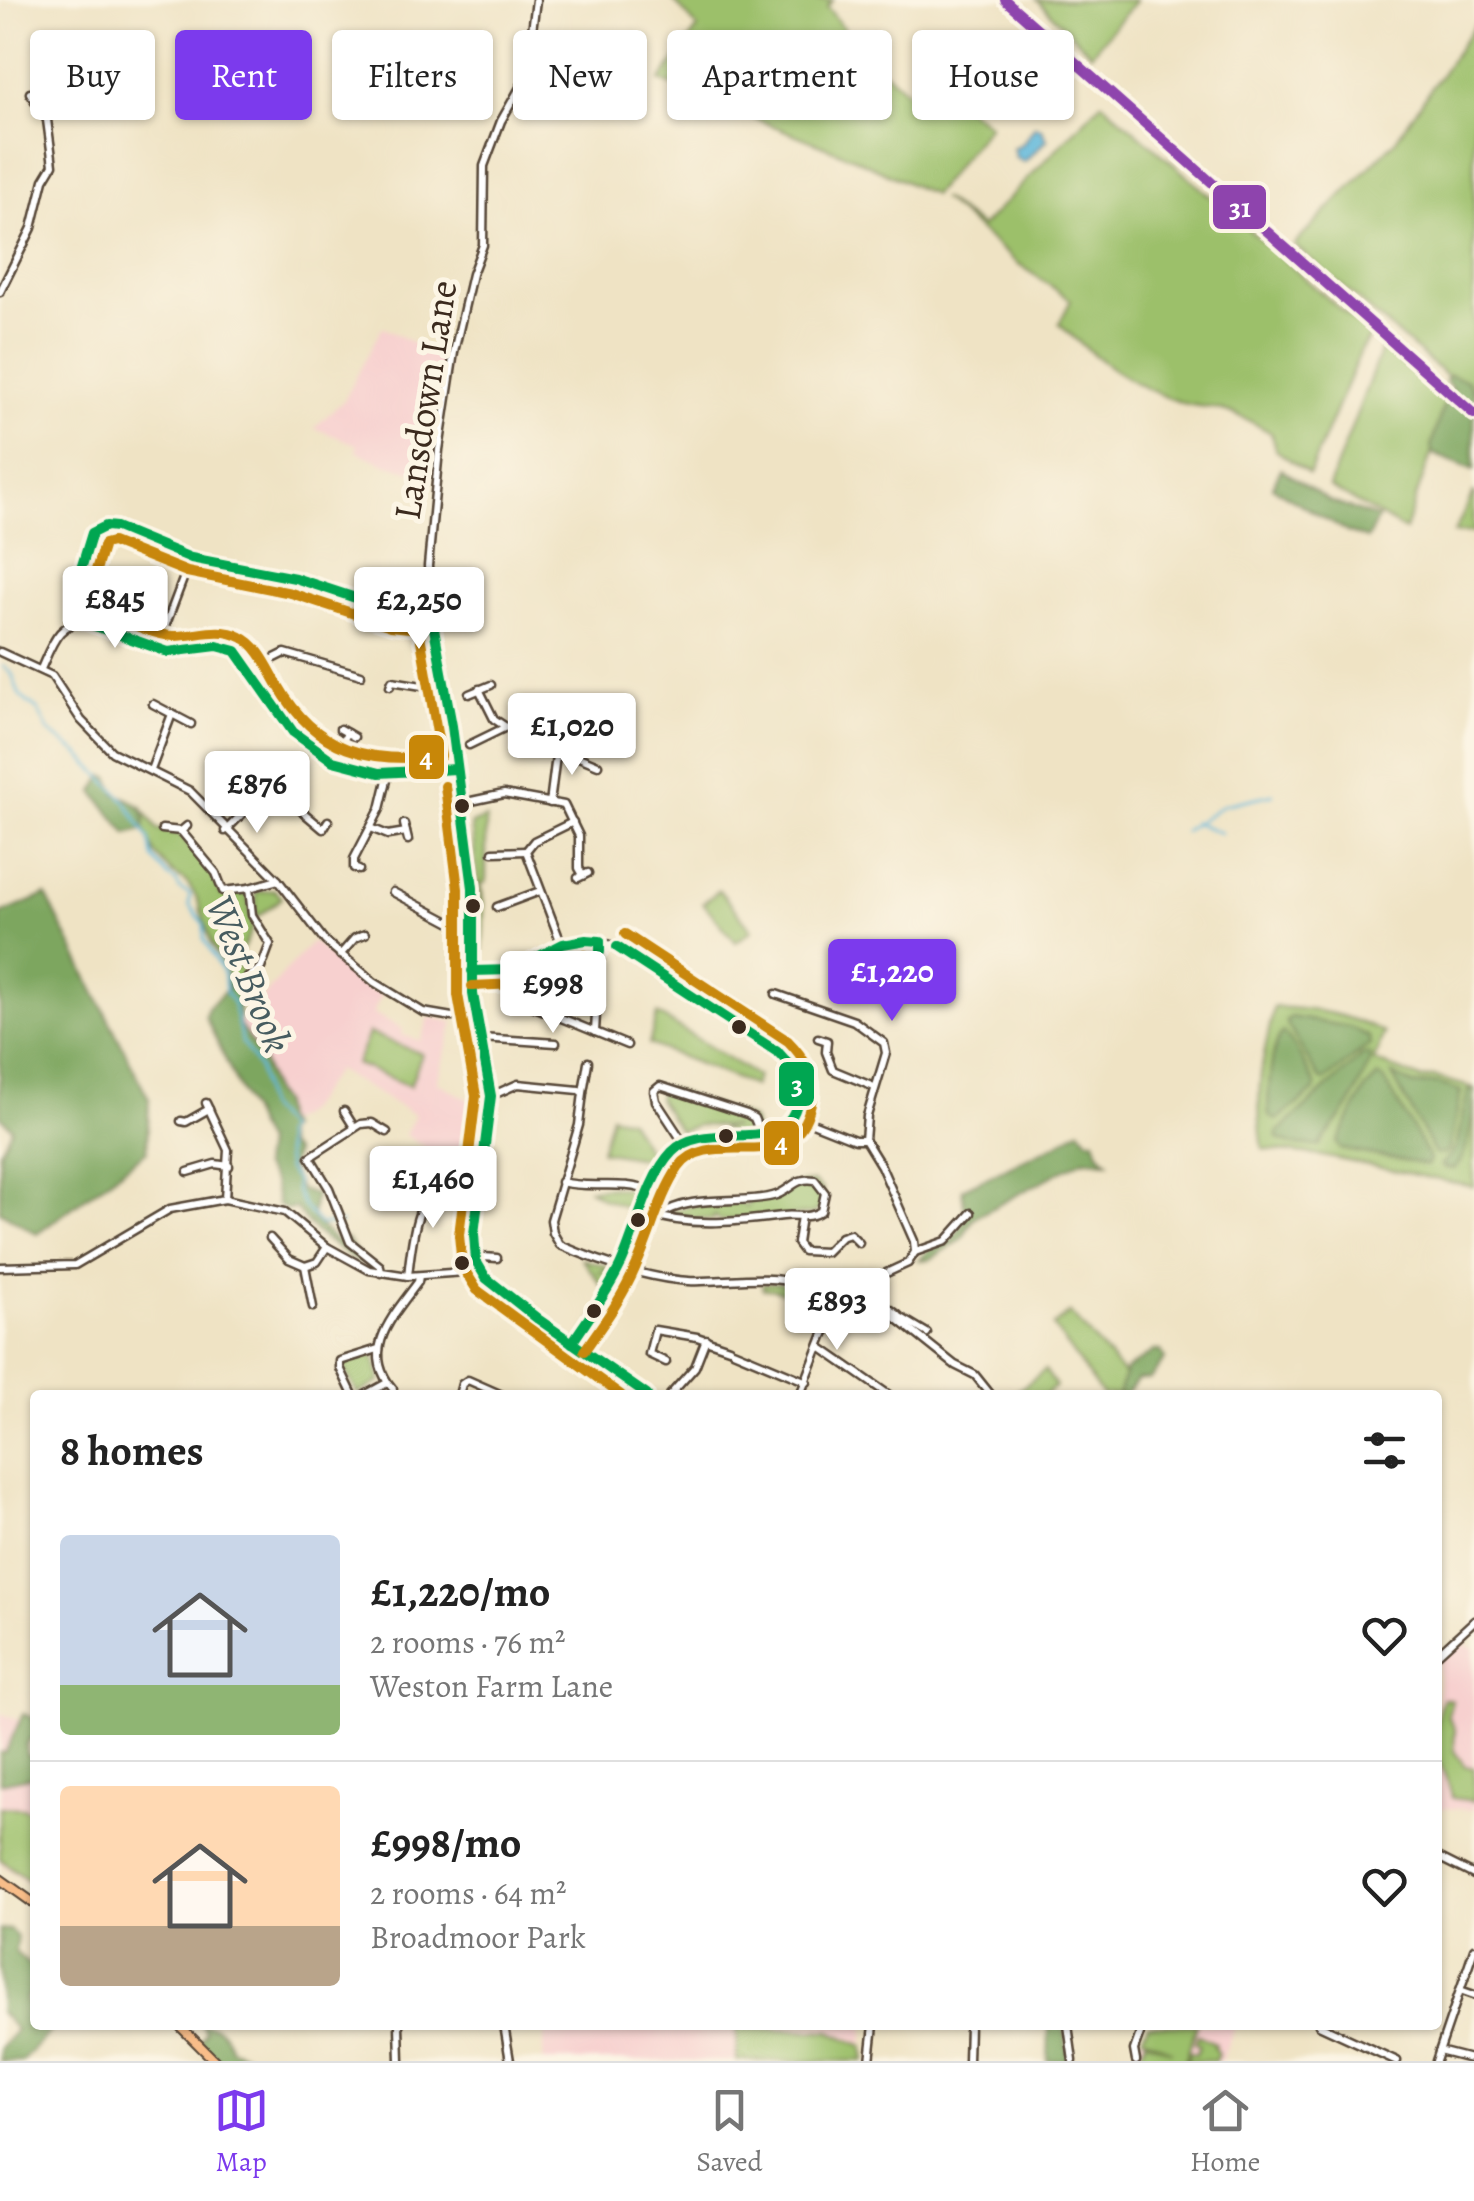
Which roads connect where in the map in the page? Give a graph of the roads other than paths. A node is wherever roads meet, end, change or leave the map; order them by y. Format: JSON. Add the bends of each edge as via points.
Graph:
{"nodes":[{"id":1,"x":536,"y":0,"type":"edge"},
{"id":2,"x":1005,"y":0,"type":"edge"},
{"id":3,"x":48,"y":120,"type":"edge"},
{"id":4,"x":0,"y":292,"type":"edge"},
{"id":5,"x":1474,"y":414,"type":"edge"},
{"id":6,"x":191,"y":558,"type":"junction"},
{"id":7,"x":431,"y":612,"type":"junction"},
{"id":8,"x":80,"y":621,"type":"junction"},
{"id":9,"x":157,"y":648,"type":"junction"},
{"id":10,"x":0,"y":652,"type":"edge"},
{"id":11,"x":42,"y":668,"type":"junction"},
{"id":12,"x":251,"y":670,"type":"junction"},
{"id":13,"x":348,"y":671,"type":"junction"},
{"id":14,"x":361,"y":675,"type":"dead end"},
{"id":15,"x":346,"y":680,"type":"dead end"},
{"id":16,"x":444,"y":685,"type":"junction"},
{"id":17,"x":490,"y":685,"type":"dead end"},
{"id":18,"x":390,"y":686,"type":"dead end"},
{"id":19,"x":479,"y":690,"type":"junction"},
{"id":20,"x":469,"y":694,"type":"dead end"},
{"id":21,"x":153,"y":704,"type":"dead end"},
{"id":22,"x":172,"y":714,"type":"junction"},
{"id":23,"x":191,"y":724,"type":"dead end"},
{"id":24,"x":506,"y":726,"type":"junction"},
{"id":25,"x":347,"y":733,"type":"dead end"},
{"id":26,"x":469,"y":745,"type":"dead end"},
{"id":27,"x":557,"y":748,"type":"junction"},
{"id":28,"x":334,"y":761,"type":"junction"},
{"id":29,"x":598,"y":765,"type":"dead end"},
{"id":30,"x":457,"y":769,"type":"junction"},
{"id":31,"x":151,"y":770,"type":"junction"},
{"id":32,"x":388,"y":776,"type":"junction"},
{"id":33,"x":550,"y":802,"type":"junction"},
{"id":34,"x":462,"y":803,"type":"junction"},
{"id":35,"x":328,"y":821,"type":"dead end"},
{"id":36,"x":573,"y":822,"type":"junction"},
{"id":37,"x":371,"y":828,"type":"junction"},
{"id":38,"x":162,"y":829,"type":"dead end"},
{"id":39,"x":226,"y":830,"type":"junction"},
{"id":40,"x":406,"y":832,"type":"dead end"},
{"id":41,"x":526,"y":851,"type":"junction"},
{"id":42,"x":492,"y":853,"type":"dead end"},
{"id":43,"x":359,"y":870,"type":"dead end"},
{"id":44,"x":583,"y":875,"type":"dead end"},
{"id":45,"x":278,"y":880,"type":"junction"},
{"id":46,"x":250,"y":888,"type":"junction"},
{"id":47,"x":540,"y":890,"type":"junction"},
{"id":48,"x":393,"y":892,"type":"dead end"},
{"id":49,"x":496,"y":908,"type":"dead end"},
{"id":50,"x":365,"y":934,"type":"dead end"},
{"id":51,"x":474,"y":935,"type":"junction"},
{"id":52,"x":600,"y":941,"type":"junction"},
{"id":53,"x":561,"y":943,"type":"junction"},
{"id":54,"x":340,"y":955,"type":"junction"},
{"id":55,"x":472,"y":970,"type":"junction"},
{"id":56,"x":245,"y":980,"type":"dead end"},
{"id":57,"x":776,"y":994,"type":"dead end"},
{"id":58,"x":527,"y":1004,"type":"dead end"},
{"id":59,"x":476,"y":1016,"type":"junction"},
{"id":60,"x":595,"y":1032,"type":"junction"},
{"id":61,"x":481,"y":1038,"type":"junction"},
{"id":62,"x":818,"y":1038,"type":"dead end"},
{"id":63,"x":556,"y":1042,"type":"dead end"},
{"id":64,"x":627,"y":1045,"type":"dead end"},
{"id":65,"x":588,"y":1062,"type":"dead end"},
{"id":66,"x":874,"y":1087,"type":"junction"},
{"id":67,"x":583,"y":1093,"type":"junction"},
{"id":68,"x":490,"y":1096,"type":"junction"},
{"id":69,"x":344,"y":1111,"type":"dead end"},
{"id":70,"x":792,"y":1116,"type":"junction"},
{"id":71,"x":185,"y":1123,"type":"dead end"},
{"id":72,"x":354,"y":1126,"type":"junction"},
{"id":73,"x":384,"y":1127,"type":"dead end"},
{"id":74,"x":761,"y":1136,"type":"junction"},
{"id":75,"x":865,"y":1140,"type":"junction"},
{"id":76,"x":683,"y":1142,"type":"junction"},
{"id":77,"x":229,"y":1166,"type":"junction"},
{"id":78,"x":188,"y":1172,"type":"dead end"},
{"id":79,"x":444,"y":1174,"type":"dead end"},
{"id":80,"x":560,"y":1182,"type":"junction"},
{"id":81,"x":652,"y":1192,"type":"junction"},
{"id":82,"x":224,"y":1199,"type":"junction"},
{"id":83,"x":643,"y":1212,"type":"junction"},
{"id":84,"x":970,"y":1213,"type":"dead end"},
{"id":85,"x":658,"y":1216,"type":"junction"},
{"id":86,"x":800,"y":1216,"type":"junction"},
{"id":87,"x":270,"y":1238,"type":"dead end"},
{"id":88,"x":859,"y":1244,"type":"dead end"},
{"id":89,"x":327,"y":1247,"type":"junction"},
{"id":90,"x":915,"y":1252,"type":"junction"},
{"id":91,"x":498,"y":1258,"type":"dead end"},
{"id":92,"x":305,"y":1266,"type":"junction"},
{"id":93,"x":620,"y":1266,"type":"junction"},
{"id":94,"x":0,"y":1267,"type":"edge"},
{"id":95,"x":473,"y":1268,"type":"junction"},
{"id":96,"x":381,"y":1273,"type":"junction"},
{"id":97,"x":408,"y":1276,"type":"junction"},
{"id":98,"x":419,"y":1276,"type":"junction"},
{"id":99,"x":850,"y":1293,"type":"junction"},
{"id":100,"x":880,"y":1301,"type":"dead end"},
{"id":101,"x":315,"y":1303,"type":"dead end"},
{"id":102,"x":819,"y":1304,"type":"junction"},
{"id":103,"x":897,"y":1317,"type":"junction"},
{"id":104,"x":927,"y":1333,"type":"dead end"},
{"id":105,"x":824,"y":1334,"type":"junction"},
{"id":106,"x":706,"y":1340,"type":"junction"},
{"id":107,"x":572,"y":1343,"type":"junction"},
{"id":108,"x":820,"y":1347,"type":"junction"},
{"id":109,"x":378,"y":1349,"type":"junction"},
{"id":110,"x":666,"y":1361,"type":"dead end"},
{"id":111,"x":807,"y":1382,"type":"junction"},
{"id":112,"x":351,"y":1390,"type":"edge"},
{"id":113,"x":394,"y":1390,"type":"edge"},
{"id":114,"x":460,"y":1390,"type":"edge"},
{"id":115,"x":493,"y":1390,"type":"edge"},
{"id":116,"x":639,"y":1390,"type":"edge"},
{"id":117,"x":674,"y":1390,"type":"edge"},
{"id":118,"x":803,"y":1390,"type":"edge"},
{"id":119,"x":881,"y":1390,"type":"edge"},
{"id":120,"x":988,"y":1390,"type":"edge"},
{"id":121,"x":1474,"y":1621,"type":"edge"},
{"id":122,"x":1442,"y":1650,"type":"edge"},
{"id":123,"x":1442,"y":1859,"type":"edge"},
{"id":124,"x":1474,"y":1875,"type":"edge"},
{"id":125,"x":0,"y":1879,"type":"edge"},
{"id":126,"x":30,"y":1900,"type":"edge"},
{"id":127,"x":1474,"y":1948,"type":"edge"},
{"id":128,"x":1460,"y":1990,"type":"junction"},
{"id":129,"x":1474,"y":1995,"type":"edge"},
{"id":130,"x":183,"y":2030,"type":"edge"},
{"id":131,"x":399,"y":2030,"type":"edge"},
{"id":132,"x":505,"y":2030,"type":"edge"},
{"id":133,"x":873,"y":2030,"type":"edge"},
{"id":134,"x":969,"y":2030,"type":"edge"},
{"id":135,"x":1069,"y":2030,"type":"edge"},
{"id":136,"x":1142,"y":2030,"type":"edge"},
{"id":137,"x":1332,"y":2030,"type":"edge"},
{"id":138,"x":1439,"y":2051,"type":"junction"},
{"id":139,"x":1474,"y":2060,"type":"edge"},
{"id":140,"x":215,"y":2061,"type":"edge"},
{"id":141,"x":400,"y":2061,"type":"edge"},
{"id":142,"x":510,"y":2061,"type":"edge"},
{"id":143,"x":870,"y":2061,"type":"edge"},
{"id":144,"x":968,"y":2061,"type":"edge"},
{"id":145,"x":1073,"y":2061,"type":"edge"},
{"id":146,"x":1136,"y":2061,"type":"edge"},
{"id":147,"x":1398,"y":2061,"type":"edge"},
{"id":148,"x":1436,"y":2061,"type":"edge"}],
"edges":[{"from":1,"to":7,"type":"street","name":"Lansdown Lane","via":[[526,77],[484,166],[483,244],[454,352],[436,474]]},
{"from":2,"to":5,"type":"street"},
{"from":3,"to":4,"type":"street","via":[[53,166]]},
{"from":6,"to":7,"type":"street","via":[[295,578],[395,611]]},
{"from":6,"to":8,"type":"street","via":[[116,527],[98,528],[77,582]]},
{"from":6,"to":9,"type":"street"},
{"from":7,"to":16,"type":"street","name":"Lansdown Lane"},
{"from":8,"to":9,"type":"street"},
{"from":8,"to":11,"type":"street","via":[[61,630]]},
{"from":9,"to":12,"type":"street","via":[[173,653],[226,647]]},
{"from":10,"to":11,"type":"street"},
{"from":11,"to":31,"type":"street","via":[[101,742]]},
{"from":12,"to":13,"type":"street","via":[[285,654]]},
{"from":12,"to":28,"type":"street","via":[[287,726]]},
{"from":13,"to":14,"type":"street"},
{"from":13,"to":15,"type":"street"},
{"from":16,"to":18,"type":"street"},
{"from":16,"to":30,"type":"street","name":"Lansdown Lane"},
{"from":17,"to":19,"type":"street"},
{"from":19,"to":20,"type":"street"},
{"from":19,"to":24,"type":"street","via":[[494,719]]},
{"from":21,"to":22,"type":"street"},
{"from":22,"to":23,"type":"street"},
{"from":22,"to":31,"type":"street"},
{"from":24,"to":26,"type":"street"},
{"from":24,"to":27,"type":"street"},
{"from":25,"to":28,"type":"street"},
{"from":27,"to":29,"type":"street"},
{"from":27,"to":33,"type":"street"},
{"from":28,"to":32,"type":"street"},
{"from":30,"to":32,"type":"street"},
{"from":30,"to":34,"type":"street","name":"Lansdown Lane"},
{"from":31,"to":39,"type":"street","via":[[190,792]]},
{"from":32,"to":37,"type":"street"},
{"from":33,"to":34,"type":"street","via":[[504,794]]},
{"from":33,"to":36,"type":"street","via":[[564,805]]},
{"from":34,"to":51,"type":"street","name":"Lansdown Lane"},
{"from":35,"to":39,"type":"street","via":[[323,829],[267,789]]},
{"from":36,"to":41,"type":"street"},
{"from":36,"to":44,"type":"street"},
{"from":37,"to":40,"type":"street"},
{"from":37,"to":43,"type":"street","via":[[354,858]]},
{"from":38,"to":46,"type":"street","via":[[184,828],[223,891]]},
{"from":39,"to":45,"type":"street"},
{"from":41,"to":42,"type":"street"},
{"from":41,"to":47,"type":"street"},
{"from":45,"to":46,"type":"street"},
{"from":45,"to":54,"type":"street"},
{"from":46,"to":56,"type":"street","via":[[252,915],[270,944],[258,977]]},
{"from":47,"to":49,"type":"street"},
{"from":47,"to":53,"type":"street"},
{"from":48,"to":51,"type":"street"},
{"from":50,"to":54,"type":"street"},
{"from":51,"to":55,"type":"street","name":"Lansdown Lane"},
{"from":52,"to":53,"type":"street"},
{"from":52,"to":60,"type":"street"},
{"from":52,"to":70,"type":"street","via":[[780,1053],[798,1084]]},
{"from":53,"to":55,"type":"street","via":[[512,970]]},
{"from":54,"to":59,"type":"street","via":[[422,1012]]},
{"from":55,"to":59,"type":"street","name":"Lansdown Lane"},
{"from":57,"to":66,"type":"street","via":[[854,1020],[882,1039],[886,1050]]},
{"from":58,"to":60,"type":"street"},
{"from":59,"to":61,"type":"street","name":"Lansdown Lane"},
{"from":60,"to":64,"type":"street"},
{"from":61,"to":63,"type":"street"},
{"from":61,"to":68,"type":"street","name":"Lansdown Lane"},
{"from":62,"to":66,"type":"street","via":[[826,1041],[833,1070]]},
{"from":65,"to":67,"type":"street"},
{"from":66,"to":75,"type":"street"},
{"from":67,"to":68,"type":"street","via":[[518,1084]]},
{"from":67,"to":80,"type":"street"},
{"from":68,"to":95,"type":"street","name":"Lansdown Lane"},
{"from":69,"to":72,"type":"street"},
{"from":70,"to":74,"type":"street"},
{"from":70,"to":75,"type":"street"},
{"from":71,"to":77,"type":"street","via":[[207,1106]]},
{"from":72,"to":73,"type":"street"},
{"from":72,"to":96,"type":"street","via":[[308,1154],[350,1242]]},
{"from":74,"to":76,"type":"street"},
{"from":74,"to":76,"type":"street","via":[[747,1114],[669,1086],[656,1088],[656,1101]]},
{"from":75,"to":90,"type":"street","via":[[907,1221]]},
{"from":76,"to":81,"type":"street"},
{"from":77,"to":78,"type":"street"},
{"from":77,"to":82,"type":"street"},
{"from":79,"to":97,"type":"street","via":[[418,1216]]},
{"from":80,"to":81,"type":"street","via":[[590,1188],[627,1184]]},
{"from":80,"to":93,"type":"street","via":[[555,1239]]},
{"from":81,"to":83,"type":"street"},
{"from":82,"to":89,"type":"street","via":[[285,1212]]},
{"from":82,"to":94,"type":"street","via":[[176,1206],[75,1265]]},
{"from":83,"to":85,"type":"street"},
{"from":83,"to":93,"type":"street"},
{"from":84,"to":90,"type":"street","via":[[946,1241]]},
{"from":85,"to":86,"type":"street","via":[[709,1224]]},
{"from":85,"to":86,"type":"street","via":[[693,1202],[774,1196],[800,1180],[814,1180],[824,1189],[824,1205],[814,1216]]},
{"from":86,"to":88,"type":"street","via":[[797,1243],[803,1251],[830,1251],[850,1234]]},
{"from":87,"to":92,"type":"street"},
{"from":89,"to":92,"type":"street"},
{"from":89,"to":96,"type":"street"},
{"from":90,"to":99,"type":"street","via":[[908,1263]]},
{"from":91,"to":95,"type":"street","via":[[482,1257]]},
{"from":92,"to":101,"type":"street"},
{"from":93,"to":102,"type":"street","via":[[682,1281],[787,1280]]},
{"from":93,"to":107,"type":"street"},
{"from":95,"to":98,"type":"street"},
{"from":95,"to":107,"type":"street"},
{"from":96,"to":97,"type":"street"},
{"from":97,"to":98,"type":"street"},
{"from":98,"to":109,"type":"street"},
{"from":99,"to":102,"type":"street"},
{"from":99,"to":103,"type":"street"},
{"from":99,"to":105,"type":"street"},
{"from":100,"to":103,"type":"street"},
{"from":102,"to":105,"type":"street"},
{"from":103,"to":104,"type":"street"},
{"from":103,"to":120,"type":"street"},
{"from":105,"to":108,"type":"street"},
{"from":106,"to":110,"type":"street","via":[[655,1330],[649,1354]]},
{"from":106,"to":111,"type":"street"},
{"from":106,"to":117,"type":"street","via":[[695,1367]]},
{"from":107,"to":116,"type":"street"},
{"from":108,"to":111,"type":"street"},
{"from":108,"to":119,"type":"street"},
{"from":109,"to":112,"type":"street","via":[[340,1361]]},
{"from":109,"to":113,"type":"street"},
{"from":111,"to":118,"type":"street"},
{"from":114,"to":115,"type":"street","via":[[468,1380]]},
{"from":121,"to":122,"type":"street"},
{"from":123,"to":124,"type":"street"},
{"from":125,"to":126,"type":"main road"},
{"from":127,"to":128,"type":"street"},
{"from":128,"to":129,"type":"street"},
{"from":128,"to":138,"type":"street"},
{"from":130,"to":140,"type":"main road"},
{"from":131,"to":141,"type":"street"},
{"from":132,"to":142,"type":"street"},
{"from":133,"to":143,"type":"street"},
{"from":134,"to":144,"type":"street"},
{"from":135,"to":145,"type":"street"},
{"from":136,"to":146,"type":"street"},
{"from":137,"to":147,"type":"street"},
{"from":138,"to":139,"type":"street"},
{"from":138,"to":148,"type":"street"}]}
